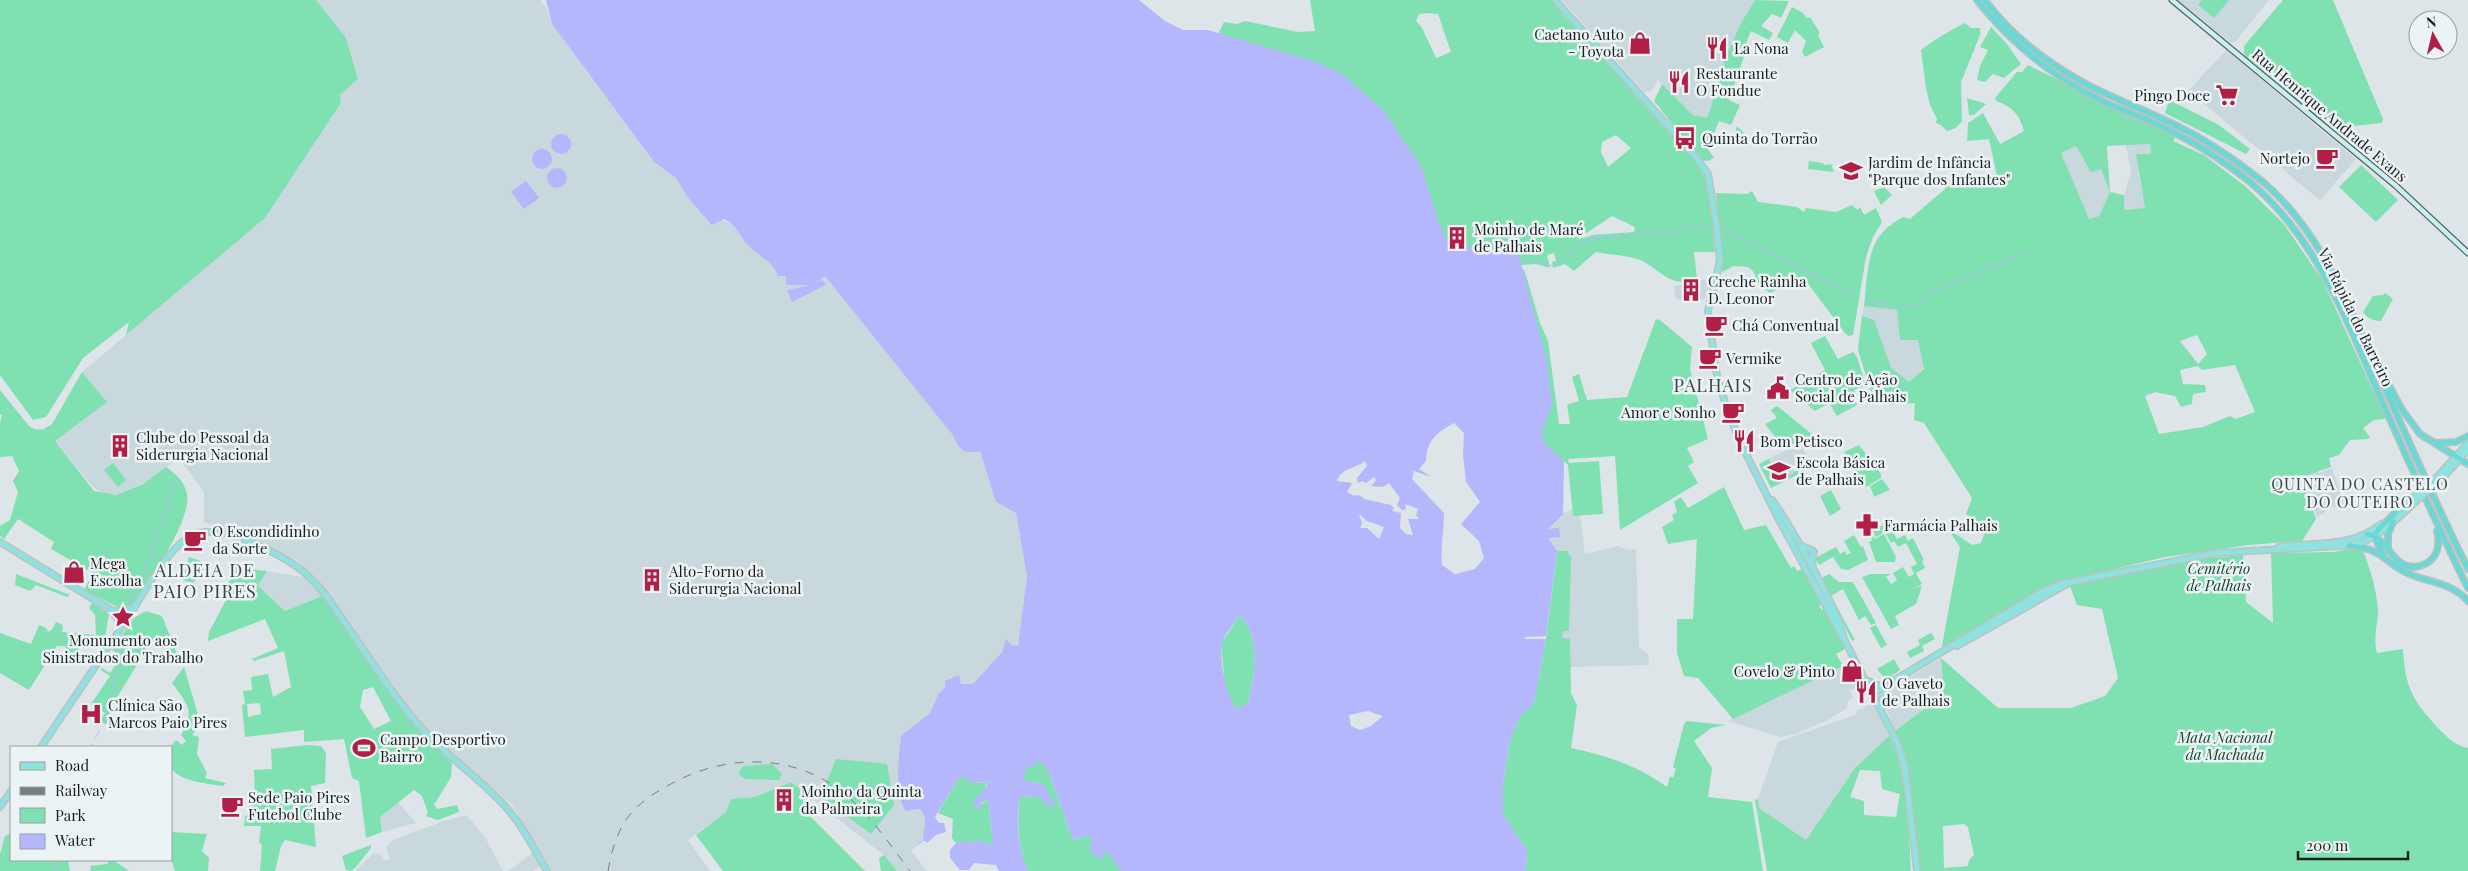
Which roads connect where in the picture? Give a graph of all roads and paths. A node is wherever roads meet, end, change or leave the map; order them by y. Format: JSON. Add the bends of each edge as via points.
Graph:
{"nodes":[{"id":1,"x":1555,"y":0,"type":"edge"},
{"id":2,"x":1977,"y":0,"type":"edge"},
{"id":3,"x":1985,"y":0,"type":"edge"},
{"id":4,"x":2172,"y":0,"type":"edge"},
{"id":5,"x":2468,"y":253,"type":"edge"},
{"id":6,"x":2367,"y":345,"type":"junction"},
{"id":7,"x":2468,"y":436,"type":"edge"},
{"id":8,"x":2429,"y":442,"type":"junction"},
{"id":9,"x":2468,"y":443,"type":"edge"},
{"id":10,"x":2468,"y":450,"type":"edge"},
{"id":11,"x":2459,"y":459,"type":"junction"},
{"id":12,"x":2468,"y":464,"type":"edge"},
{"id":13,"x":1767,"y":493,"type":"junction"},
{"id":14,"x":2413,"y":501,"type":"junction"},
{"id":15,"x":2396,"y":513,"type":"junction"},
{"id":16,"x":2434,"y":521,"type":"junction"},
{"id":17,"x":2393,"y":522,"type":"junction"},
{"id":18,"x":2367,"y":534,"type":"junction"},
{"id":19,"x":2375,"y":536,"type":"junction"},
{"id":20,"x":0,"y":542,"type":"edge"},
{"id":21,"x":1798,"y":545,"type":"junction"},
{"id":22,"x":2349,"y":546,"type":"junction"},
{"id":23,"x":2269,"y":549,"type":"junction"},
{"id":24,"x":2387,"y":554,"type":"junction"},
{"id":25,"x":2468,"y":569,"type":"edge"},
{"id":26,"x":1814,"y":573,"type":"junction"},
{"id":27,"x":2468,"y":588,"type":"edge"},
{"id":28,"x":2468,"y":600,"type":"edge"},
{"id":29,"x":133,"y":609,"type":"junction"},
{"id":30,"x":111,"y":610,"type":"junction"},
{"id":31,"x":122,"y":612,"type":"junction"},
{"id":32,"x":129,"y":618,"type":"junction"},
{"id":33,"x":118,"y":620,"type":"junction"},
{"id":34,"x":125,"y":623,"type":"junction"},
{"id":35,"x":119,"y":631,"type":"junction"},
{"id":36,"x":1843,"y":636,"type":"junction"},
{"id":37,"x":1865,"y":680,"type":"junction"},
{"id":38,"x":1886,"y":686,"type":"junction"},
{"id":39,"x":1873,"y":693,"type":"junction"},
{"id":40,"x":1882,"y":710,"type":"junction"},
{"id":41,"x":42,"y":746,"type":"edge"},
{"id":42,"x":10,"y":792,"type":"edge"},
{"id":43,"x":0,"y":807,"type":"edge"},
{"id":44,"x":548,"y":871,"type":"edge"},
{"id":45,"x":1917,"y":871,"type":"edge"}],
"edges":[{"from":1,"to":13,"type":"main road","via":[[1704,167],[1711,184],[1720,260],[1708,311],[1716,371],[1734,430]]},
{"from":2,"to":16,"type":"highway","name":"Via Rápida do Barreiro","via":[[2011,39],[2051,72],[2101,101],[2187,139],[2244,177],[2268,198],[2309,247],[2342,310]]},
{"from":3,"to":6,"type":"highway","name":"Via Rápida do Barreiro","via":[[2031,48],[2059,67],[2086,84],[2186,130],[2239,163],[2265,184],[2288,208],[2319,250]]},
{"from":4,"to":5,"type":"main road","name":"Rua Henrique Andrade Evans","via":[[2396,185]]},
{"from":6,"to":8,"type":"highway","via":[[2401,408]]},
{"from":6,"to":25,"type":"highway","name":"Via Rápida do Barreiro"},
{"from":7,"to":8,"type":"highway","via":[[2446,444]]},
{"from":8,"to":11,"type":"highway"},
{"from":9,"to":11,"type":"main road"},
{"from":10,"to":11,"type":"main road"},
{"from":11,"to":12,"type":"highway"},
{"from":11,"to":14,"type":"main road","bridge":true},
{"from":13,"to":21,"type":"main road"},
{"from":13,"to":36,"type":"main road"},
{"from":14,"to":15,"type":"main road"},
{"from":14,"to":17,"type":"main road"},
{"from":15,"to":18,"type":"main road"},
{"from":15,"to":19,"type":"highway"},
{"from":16,"to":24,"type":"highway","via":[[2438,547],[2427,563],[2406,566]]},
{"from":16,"to":27,"type":"highway","name":"Via Rápida do Barreiro"},
{"from":17,"to":19,"type":"main road"},
{"from":17,"to":24,"type":"highway","via":[[2387,539]]},
{"from":18,"to":19,"type":"highway"},
{"from":18,"to":23,"type":"main road","via":[[2336,543]]},
{"from":19,"to":22,"type":"main road"},
{"from":19,"to":24,"type":"highway","via":[[2375,542]]},
{"from":20,"to":30,"type":"main road"},
{"from":21,"to":26,"type":"main road"},
{"from":21,"to":26,"type":"main road","via":[[1813,551]]},
{"from":22,"to":23,"type":"main road"},
{"from":22,"to":24,"type":"highway"},
{"from":23,"to":38,"type":"main road","via":[[2214,553],[2061,584],[2040,593]]},
{"from":24,"to":28,"type":"highway","via":[[2400,570],[2451,587]]},
{"from":26,"to":36,"type":"main road"},
{"from":29,"to":31,"type":"main road"},
{"from":29,"to":32,"type":"main road"},
{"from":29,"to":44,"type":"main road","via":[[173,550],[185,539],[199,533],[227,534],[294,565],[308,575],[326,596],[420,726],[505,806]]},
{"from":30,"to":31,"type":"main road"},
{"from":30,"to":33,"type":"main road"},
{"from":31,"to":32,"type":"main road"},
{"from":31,"to":33,"type":"main road"},
{"from":32,"to":34,"type":"main road"},
{"from":33,"to":34,"type":"main road"},
{"from":33,"to":35,"type":"main road"},
{"from":34,"to":35,"type":"main road"},
{"from":35,"to":41,"type":"main road"},
{"from":36,"to":37,"type":"main road"},
{"from":37,"to":38,"type":"main road"},
{"from":37,"to":39,"type":"main road"},
{"from":38,"to":39,"type":"main road"},
{"from":38,"to":40,"type":"main road"},
{"from":39,"to":40,"type":"main road"},
{"from":40,"to":45,"type":"main road","via":[[1905,768]]},
{"from":42,"to":43,"type":"main road"}]}
